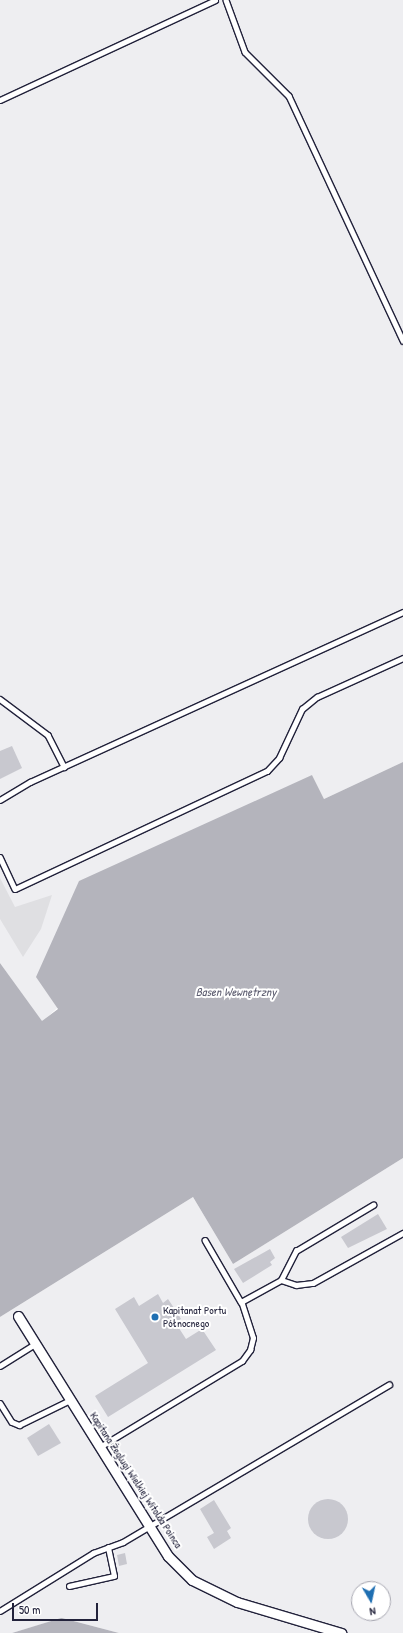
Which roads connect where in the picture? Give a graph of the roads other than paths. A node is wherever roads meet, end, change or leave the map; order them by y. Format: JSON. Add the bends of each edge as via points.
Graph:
{"nodes":[{"id":1,"x":215,"y":0,"type":"edge"},
{"id":2,"x":226,"y":0,"type":"edge"},
{"id":3,"x":0,"y":100,"type":"edge"},
{"id":4,"x":403,"y":341,"type":"edge"},
{"id":5,"x":403,"y":612,"type":"edge"},
{"id":6,"x":403,"y":658,"type":"edge"},
{"id":7,"x":0,"y":698,"type":"edge"},
{"id":8,"x":64,"y":767,"type":"junction"},
{"id":9,"x":0,"y":800,"type":"edge"},
{"id":10,"x":0,"y":857,"type":"edge"},
{"id":11,"x":373,"y":1205,"type":"dead end"},
{"id":12,"x":403,"y":1233,"type":"edge"},
{"id":13,"x":206,"y":1240,"type":"dead end"},
{"id":14,"x":281,"y":1280,"type":"junction"},
{"id":15,"x":241,"y":1302,"type":"junction"},
{"id":16,"x":18,"y":1316,"type":"dead end"},
{"id":17,"x":35,"y":1344,"type":"junction"},
{"id":18,"x":0,"y":1366,"type":"edge"},
{"id":19,"x":389,"y":1385,"type":"dead end"},
{"id":20,"x":70,"y":1400,"type":"junction"},
{"id":21,"x":0,"y":1403,"type":"edge"},
{"id":22,"x":100,"y":1447,"type":"junction"},
{"id":23,"x":150,"y":1526,"type":"junction"},
{"id":24,"x":108,"y":1548,"type":"junction"},
{"id":25,"x":69,"y":1586,"type":"dead end"},
{"id":26,"x":0,"y":1611,"type":"edge"},
{"id":27,"x":342,"y":1633,"type":"edge"}],
"edges":[{"from":1,"to":3,"type":"lane"},
{"from":2,"to":4,"type":"lane","via":[[245,52],[289,96]]},
{"from":5,"to":8,"type":"lane"},
{"from":6,"to":10,"type":"lane","via":[[318,697],[302,709],[279,758],[267,771],[15,889]]},
{"from":7,"to":8,"type":"lane","via":[[48,735]]},
{"from":8,"to":9,"type":"lane"},
{"from":11,"to":14,"type":"lane","via":[[296,1251]]},
{"from":12,"to":14,"type":"lane","via":[[313,1283],[296,1285]]},
{"from":13,"to":15,"type":"lane"},
{"from":14,"to":15,"type":"lane"},
{"from":15,"to":22,"type":"lane","via":[[253,1338],[250,1350],[242,1361]]},
{"from":16,"to":17,"type":"street","name":"Kapitana Żeglugi Wielkiej Witolda Poinca"},
{"from":17,"to":18,"type":"lane"},
{"from":17,"to":20,"type":"street","name":"Kapitana Żeglugi Wielkiej Witolda Poinca"},
{"from":19,"to":23,"type":"lane"},
{"from":20,"to":21,"type":"lane","via":[[19,1425],[12,1422]]},
{"from":20,"to":22,"type":"street","name":"Kapitana Żeglugi Wielkiej Witolda Poinca"},
{"from":22,"to":23,"type":"street","name":"Kapitana Żeglugi Wielkiej Witolda Poinca"},
{"from":23,"to":24,"type":"lane"},
{"from":23,"to":27,"type":"street","name":"Kapitana Żeglugi Wielkiej Witolda Poinca","via":[[192,1580],[217,1595]]},
{"from":24,"to":25,"type":"lane","via":[[114,1576]]},
{"from":24,"to":26,"type":"lane","via":[[93,1553]]}]}
